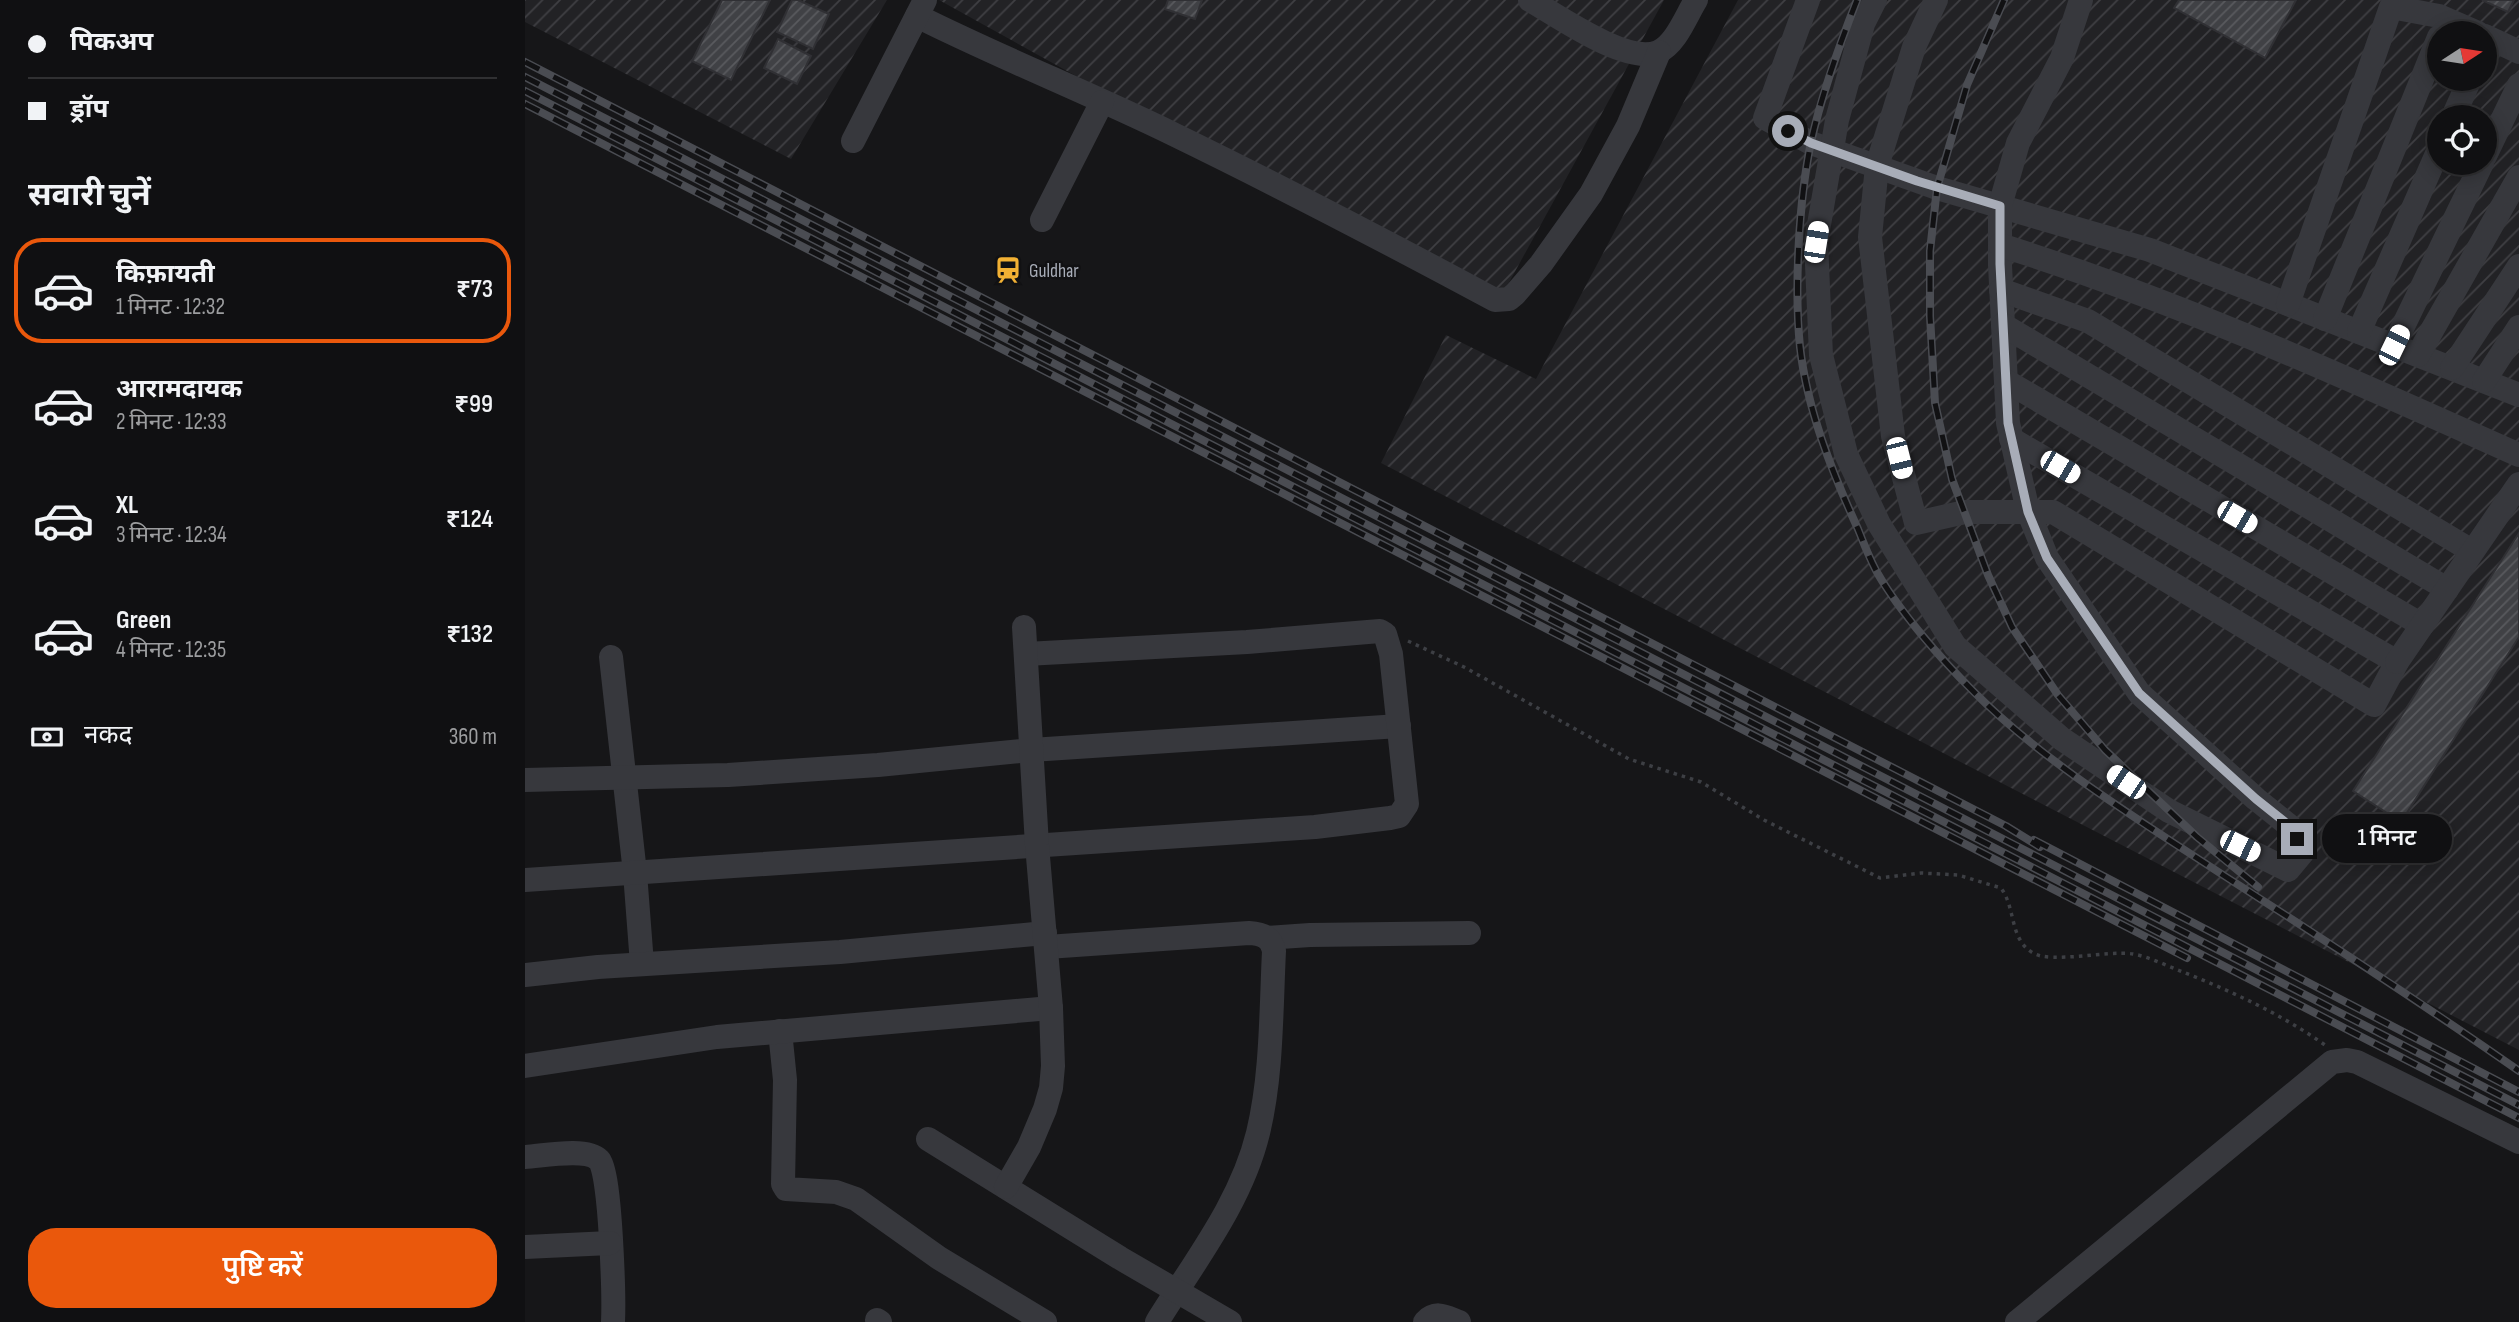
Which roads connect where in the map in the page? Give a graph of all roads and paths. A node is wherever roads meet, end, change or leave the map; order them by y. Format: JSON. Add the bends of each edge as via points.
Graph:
{"nodes":[{"id":1,"x":1530,"y":0,"type":"edge"},
{"id":2,"x":1696,"y":0,"type":"edge"},
{"id":3,"x":1808,"y":0,"type":"edge"},
{"id":4,"x":1875,"y":0,"type":"edge"},
{"id":5,"x":1936,"y":0,"type":"edge"},
{"id":6,"x":2081,"y":0,"type":"edge"},
{"id":7,"x":921,"y":8,"type":"edge"},
{"id":8,"x":2427,"y":23,"type":"edge"},
{"id":9,"x":2497,"y":43,"type":"edge"},
{"id":10,"x":2519,"y":51,"type":"edge"},
{"id":11,"x":1659,"y":52,"type":"junction"},
{"id":12,"x":2427,"y":69,"type":"edge"},
{"id":13,"x":2519,"y":85,"type":"edge"},
{"id":14,"x":1102,"y":102,"type":"junction"},
{"id":15,"x":2497,"y":131,"type":"edge"},
{"id":16,"x":853,"y":141,"type":"dead end"},
{"id":17,"x":1831,"y":150,"type":"junction"},
{"id":18,"x":1877,"y":166,"type":"junction"},
{"id":19,"x":2428,"y":175,"type":"edge"},
{"id":20,"x":2476,"y":175,"type":"edge"},
{"id":21,"x":2519,"y":177,"type":"edge"},
{"id":22,"x":2000,"y":206,"type":"junction"},
{"id":23,"x":1042,"y":220,"type":"dead end"},
{"id":24,"x":2000,"y":245,"type":"junction"},
{"id":25,"x":2519,"y":266,"type":"edge"},
{"id":26,"x":2001,"y":290,"type":"junction"},
{"id":27,"x":2288,"y":304,"type":"junction"},
{"id":28,"x":2325,"y":318,"type":"junction"},
{"id":29,"x":2003,"y":325,"type":"junction"},
{"id":30,"x":2519,"y":327,"type":"edge"},
{"id":31,"x":2360,"y":332,"type":"junction"},
{"id":32,"x":2394,"y":345,"type":"junction"},
{"id":33,"x":2418,"y":355,"type":"junction"},
{"id":34,"x":2452,"y":368,"type":"junction"},
{"id":35,"x":2006,"y":381,"type":"junction"},
{"id":36,"x":2484,"y":381,"type":"junction"},
{"id":37,"x":2519,"y":395,"type":"edge"},
{"id":38,"x":2011,"y":439,"type":"junction"},
{"id":39,"x":2519,"y":455,"type":"edge"},
{"id":40,"x":2519,"y":484,"type":"edge"},
{"id":41,"x":2028,"y":512,"type":"junction"},
{"id":42,"x":2473,"y":551,"type":"junction"},
{"id":43,"x":2447,"y":590,"type":"junction"},
{"id":44,"x":2422,"y":625,"type":"junction"},
{"id":45,"x":1024,"y":627,"type":"dead end"},
{"id":46,"x":1386,"y":637,"type":"junction"},
{"id":47,"x":1027,"y":654,"type":"junction"},
{"id":48,"x":611,"y":657,"type":"dead end"},
{"id":49,"x":2397,"y":662,"type":"junction"},
{"id":50,"x":1399,"y":726,"type":"junction"},
{"id":51,"x":1031,"y":750,"type":"junction"},
{"id":52,"x":624,"y":779,"type":"junction"},
{"id":53,"x":525,"y":780,"type":"edge"},
{"id":54,"x":1037,"y":845,"type":"junction"},
{"id":55,"x":635,"y":873,"type":"junction"},
{"id":56,"x":525,"y":880,"type":"edge"},
{"id":57,"x":1469,"y":933,"type":"dead end"},
{"id":58,"x":1267,"y":938,"type":"junction"},
{"id":59,"x":1046,"y":940,"type":"junction"},
{"id":60,"x":642,"y":964,"type":"junction"},
{"id":61,"x":525,"y":975,"type":"edge"},
{"id":62,"x":1051,"y":1008,"type":"junction"},
{"id":63,"x":780,"y":1031,"type":"junction"},
{"id":64,"x":2347,"y":1060,"type":"junction"},
{"id":65,"x":525,"y":1066,"type":"edge"},
{"id":66,"x":928,"y":1139,"type":"dead end"},
{"id":67,"x":2519,"y":1142,"type":"edge"},
{"id":68,"x":525,"y":1157,"type":"edge"},
{"id":69,"x":1006,"y":1188,"type":"junction"},
{"id":70,"x":610,"y":1243,"type":"junction"},
{"id":71,"x":525,"y":1247,"type":"edge"},
{"id":72,"x":1177,"y":1291,"type":"junction"},
{"id":73,"x":613,"y":1322,"type":"edge"},
{"id":74,"x":1045,"y":1322,"type":"edge"},
{"id":75,"x":1157,"y":1322,"type":"edge"},
{"id":76,"x":1230,"y":1322,"type":"edge"},
{"id":77,"x":1425,"y":1322,"type":"edge"},
{"id":78,"x":1459,"y":1322,"type":"edge"},
{"id":79,"x":2017,"y":1322,"type":"edge"}],
"edges":[{"from":1,"to":11,"type":"street","via":[[1618,49],[1641,55]]},
{"from":2,"to":11,"type":"street","via":[[1674,38]]},
{"from":3,"to":17,"type":"street","via":[[1765,118]]},
{"from":4,"to":17,"type":"street","via":[[1863,24]]},
{"from":5,"to":18,"type":"street","via":[[1914,47]]},
{"from":6,"to":22,"type":"street","via":[[2062,58],[2018,143]]},
{"from":7,"to":14,"type":"street","via":[[996,55]]},
{"from":7,"to":16,"type":"street"},
{"from":8,"to":27,"type":"street","via":[[2391,7]]},
{"from":9,"to":10,"type":"street"},
{"from":11,"to":14,"type":"street","via":[[1628,125],[1591,194],[1541,264],[1503,301]]},
{"from":12,"to":28,"type":"street"},
{"from":13,"to":15,"type":"street"},
{"from":14,"to":23,"type":"street"},
{"from":17,"to":18,"type":"street"},
{"from":17,"to":41,"type":"street","via":[[1816,242],[1821,355],[1846,454],[1879,524],[1955,646],[2073,747],[2169,811],[2288,870],[2303,852],[2291,827],[2139,693],[2047,558]]},
{"from":18,"to":22,"type":"street"},
{"from":18,"to":41,"type":"street","via":[[1870,237],[1893,436],[1916,523],[1965,512]]},
{"from":19,"to":31,"type":"street"},
{"from":20,"to":32,"type":"street"},
{"from":21,"to":33,"type":"street"},
{"from":22,"to":24,"type":"street"},
{"from":22,"to":27,"type":"street","via":[[2150,250]]},
{"from":24,"to":26,"type":"street"},
{"from":24,"to":39,"type":"street","via":[[2073,268],[2291,353]]},
{"from":25,"to":34,"type":"street"},
{"from":26,"to":29,"type":"street"},
{"from":26,"to":42,"type":"street","via":[[2088,321]]},
{"from":27,"to":28,"type":"street"},
{"from":28,"to":31,"type":"street"},
{"from":29,"to":35,"type":"street"},
{"from":29,"to":43,"type":"street"},
{"from":30,"to":36,"type":"street"},
{"from":31,"to":32,"type":"street"},
{"from":32,"to":33,"type":"street"},
{"from":33,"to":34,"type":"street"},
{"from":34,"to":36,"type":"street"},
{"from":35,"to":38,"type":"street"},
{"from":35,"to":44,"type":"street"},
{"from":36,"to":37,"type":"street"},
{"from":38,"to":41,"type":"street"},
{"from":38,"to":49,"type":"street"},
{"from":40,"to":42,"type":"street"},
{"from":41,"to":49,"type":"street","via":[[2053,512],[2374,705]]},
{"from":42,"to":43,"type":"street"},
{"from":43,"to":44,"type":"street"},
{"from":44,"to":49,"type":"street"},
{"from":45,"to":47,"type":"street"},
{"from":46,"to":47,"type":"street","via":[[1372,630]]},
{"from":46,"to":50,"type":"street"},
{"from":46,"to":64,"type":"path","via":[[1409,641],[1464,667],[1629,758],[1701,782],[1764,820],[1880,878],[1958,875],[2001,888],[2018,936],[2024,947],[2037,955],[2125,953],[2148,958],[2257,1003]]},
{"from":47,"to":51,"type":"street"},
{"from":48,"to":52,"type":"street"},
{"from":50,"to":51,"type":"street"},
{"from":50,"to":54,"type":"street","via":[[1407,795],[1399,816],[1315,827]]},
{"from":51,"to":52,"type":"street","via":[[878,765]]},
{"from":51,"to":54,"type":"street"},
{"from":52,"to":53,"type":"street"},
{"from":52,"to":55,"type":"street"},
{"from":54,"to":55,"type":"street"},
{"from":54,"to":59,"type":"street"},
{"from":55,"to":56,"type":"street"},
{"from":55,"to":60,"type":"street"},
{"from":57,"to":58,"type":"street"},
{"from":58,"to":59,"type":"street","via":[[1249,933]]},
{"from":58,"to":72,"type":"street","via":[[1274,964],[1258,1132],[1219,1224]]},
{"from":59,"to":60,"type":"street"},
{"from":59,"to":62,"type":"street"},
{"from":60,"to":61,"type":"street"},
{"from":62,"to":63,"type":"street"},
{"from":62,"to":69,"type":"street","via":[[1051,1088],[1038,1128]]},
{"from":63,"to":65,"type":"street"},
{"from":63,"to":74,"type":"street","via":[[786,1189],[836,1192],[856,1199],[939,1258]]},
{"from":64,"to":67,"type":"street"},
{"from":64,"to":79,"type":"street","via":[[2332,1062],[2321,1070]]},
{"from":66,"to":69,"type":"street"},
{"from":68,"to":70,"type":"street","via":[[580,1153],[599,1160],[605,1169]]},
{"from":69,"to":72,"type":"street"},
{"from":70,"to":71,"type":"street"},
{"from":70,"to":73,"type":"street"},
{"from":72,"to":75,"type":"street"},
{"from":72,"to":76,"type":"street"},
{"from":77,"to":78,"type":"street","via":[[1441,1315]]}]}
